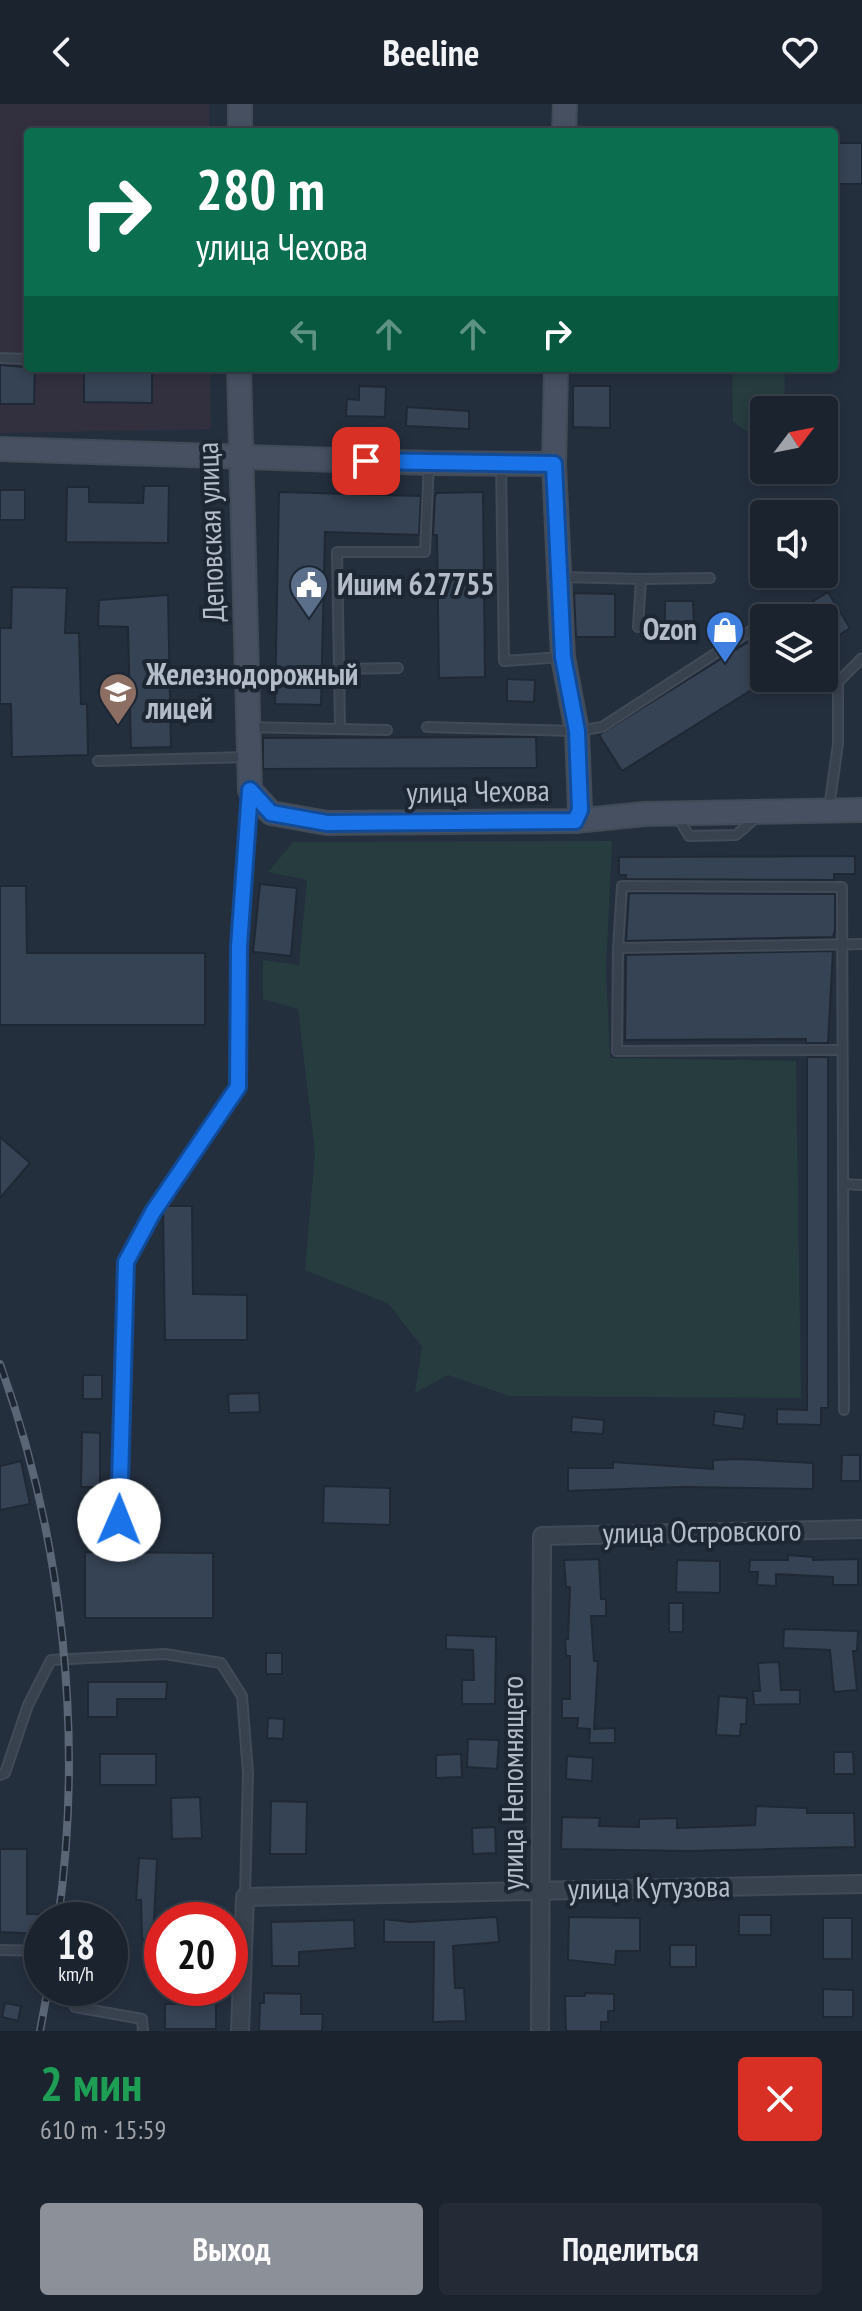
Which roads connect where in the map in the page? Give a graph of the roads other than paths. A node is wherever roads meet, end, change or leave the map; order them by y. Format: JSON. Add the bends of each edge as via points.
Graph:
{"nodes":[{"id":1,"x":240,"y":104,"type":"edge"},
{"id":2,"x":565,"y":104,"type":"edge"},
{"id":3,"x":240,"y":128,"type":"edge"},
{"id":4,"x":564,"y":128,"type":"edge"},
{"id":5,"x":0,"y":358,"type":"edge"},
{"id":6,"x":24,"y":359,"type":"edge"},
{"id":7,"x":239,"y":372,"type":"edge"},
{"id":8,"x":556,"y":372,"type":"edge"},
{"id":9,"x":0,"y":449,"type":"edge"},
{"id":10,"x":238,"y":455,"type":"junction"},
{"id":11,"x":429,"y":463,"type":"junction"},
{"id":12,"x":501,"y":463,"type":"junction"},
{"id":13,"x":554,"y":464,"type":"junction"},
{"id":14,"x":560,"y":577,"type":"junction"},
{"id":15,"x":710,"y":578,"type":"dead end"},
{"id":16,"x":641,"y":579,"type":"junction"},
{"id":17,"x":638,"y":627,"type":"dead end"},
{"id":18,"x":750,"y":631,"type":"edge"},
{"id":19,"x":563,"y":657,"type":"junction"},
{"id":20,"x":862,"y":658,"type":"edge"},
{"id":21,"x":398,"y":668,"type":"dead end"},
{"id":22,"x":339,"y":669,"type":"junction"},
{"id":23,"x":248,"y":727,"type":"junction"},
{"id":24,"x":340,"y":727,"type":"junction"},
{"id":25,"x":427,"y":727,"type":"dead end"},
{"id":26,"x":387,"y":730,"type":"dead end"},
{"id":27,"x":577,"y":731,"type":"junction"},
{"id":28,"x":248,"y":757,"type":"junction"},
{"id":29,"x":98,"y":761,"type":"dead end"},
{"id":30,"x":250,"y":790,"type":"junction"},
{"id":31,"x":829,"y":808,"type":"junction"},
{"id":32,"x":862,"y":810,"type":"edge"},
{"id":33,"x":575,"y":821,"type":"junction"},
{"id":34,"x":843,"y":944,"type":"junction"},
{"id":35,"x":862,"y":944,"type":"edge"},
{"id":36,"x":618,"y":948,"type":"junction"},
{"id":37,"x":842,"y":1050,"type":"junction"},
{"id":38,"x":843,"y":1184,"type":"junction"},
{"id":39,"x":862,"y":1185,"type":"edge"},
{"id":40,"x":844,"y":1410,"type":"dead end"},
{"id":41,"x":119,"y":1520,"type":"dead end"},
{"id":42,"x":862,"y":1529,"type":"edge"},
{"id":43,"x":542,"y":1536,"type":"joint"},
{"id":44,"x":0,"y":1775,"type":"edge"},
{"id":45,"x":862,"y":1884,"type":"edge"},
{"id":46,"x":543,"y":1890,"type":"junction"},
{"id":47,"x":245,"y":1897,"type":"junction"},
{"id":48,"x":0,"y":1950,"type":"edge"},
{"id":49,"x":24,"y":1951,"type":"edge"},
{"id":50,"x":75,"y":2006,"type":"edge"},
{"id":51,"x":143,"y":2031,"type":"edge"},
{"id":52,"x":240,"y":2031,"type":"edge"},
{"id":53,"x":540,"y":2031,"type":"edge"}],
"edges":[{"from":1,"to":3,"type":"main road"},
{"from":2,"to":4,"type":"main road"},
{"from":5,"to":6,"type":"lane"},
{"from":7,"to":10,"type":"main road","name":"Деповская улица"},
{"from":8,"to":13,"type":"main road"},
{"from":9,"to":10,"type":"main road"},
{"from":10,"to":11,"type":"main road"},
{"from":10,"to":23,"type":"main road","name":"Деповская улица"},
{"from":11,"to":12,"type":"main road"},
{"from":11,"to":22,"type":"lane","via":[[425,552],[337,552]]},
{"from":12,"to":13,"type":"main road"},
{"from":12,"to":19,"type":"lane","via":[[504,661]]},
{"from":13,"to":14,"type":"main road"},
{"from":14,"to":16,"type":"lane"},
{"from":14,"to":19,"type":"main road"},
{"from":15,"to":16,"type":"lane"},
{"from":16,"to":17,"type":"lane"},
{"from":18,"to":27,"type":"lane","via":[[602,727]]},
{"from":19,"to":27,"type":"main road"},
{"from":20,"to":31,"type":"lane","via":[[838,682],[838,744]]},
{"from":21,"to":22,"type":"lane"},
{"from":22,"to":24,"type":"lane"},
{"from":23,"to":24,"type":"lane"},
{"from":23,"to":28,"type":"main road","name":"Деповская улица"},
{"from":24,"to":26,"type":"lane"},
{"from":25,"to":27,"type":"lane"},
{"from":27,"to":33,"type":"main road","via":[[580,810]]},
{"from":28,"to":29,"type":"lane"},
{"from":28,"to":30,"type":"main road","name":"Деповская улица"},
{"from":30,"to":33,"type":"main road","name":"улица Чехова","via":[[271,813],[327,823]]},
{"from":30,"to":41,"type":"lane","via":[[239,947],[238,1087],[153,1212],[126,1262]]},
{"from":31,"to":32,"type":"main road","name":"улица Чехова"},
{"from":31,"to":33,"type":"main road","name":"улица Чехова"},
{"from":34,"to":35,"type":"lane"},
{"from":34,"to":36,"type":"lane"},
{"from":34,"to":36,"type":"lane","via":[[842,887],[622,886]]},
{"from":34,"to":37,"type":"lane"},
{"from":36,"to":37,"type":"lane","via":[[617,1051]]},
{"from":37,"to":38,"type":"lane"},
{"from":38,"to":39,"type":"lane"},
{"from":38,"to":40,"type":"lane"},
{"from":42,"to":43,"type":"street","name":"улица Островского"},
{"from":43,"to":46,"type":"street","name":"улица Непомнящего"},
{"from":44,"to":47,"type":"lane","via":[[51,1660],[165,1654],[221,1663],[242,1696],[248,1773]]},
{"from":45,"to":46,"type":"street","name":"улица Кутузова"},
{"from":46,"to":47,"type":"street","name":"улица Кутузова"},
{"from":46,"to":53,"type":"street","name":"улица Непомнящего"},
{"from":47,"to":52,"type":"street"},
{"from":48,"to":49,"type":"lane"},
{"from":50,"to":51,"type":"lane","via":[[142,2019]]}]}
